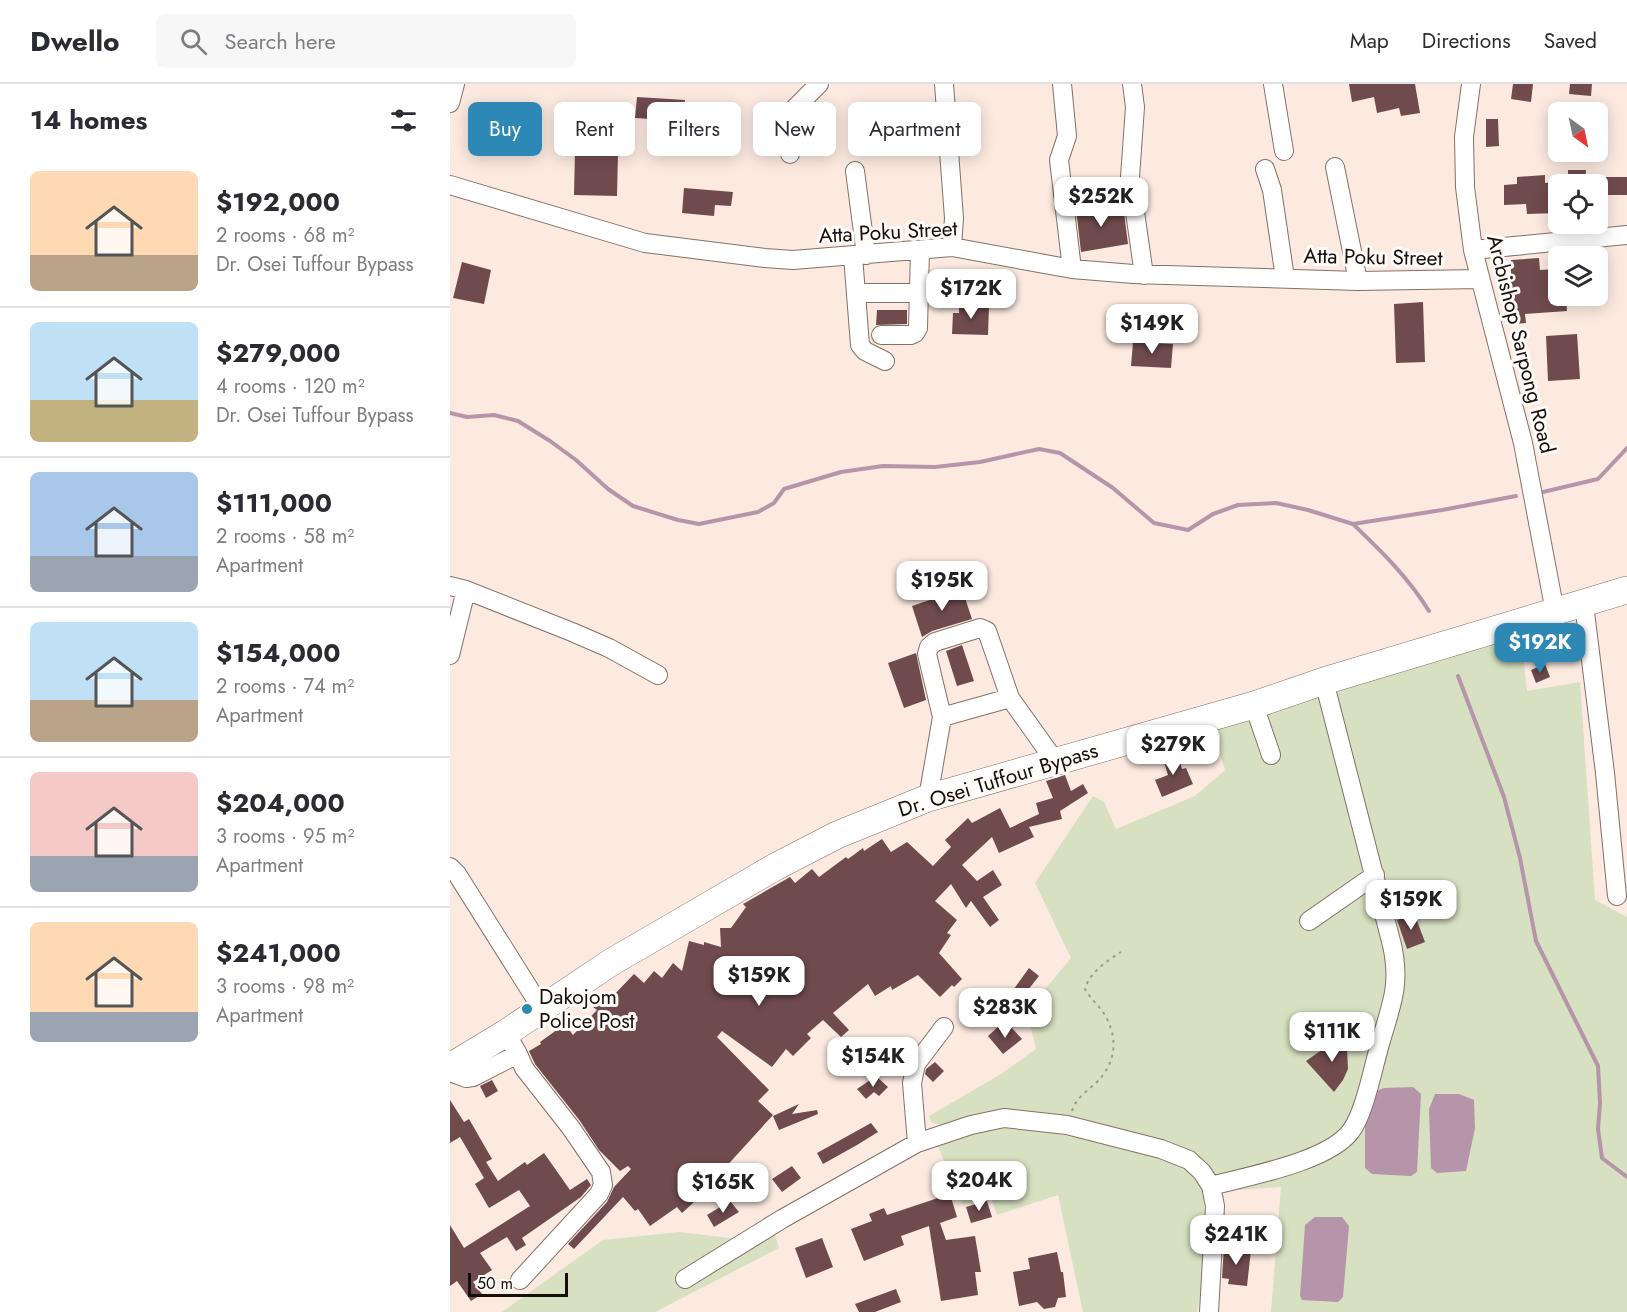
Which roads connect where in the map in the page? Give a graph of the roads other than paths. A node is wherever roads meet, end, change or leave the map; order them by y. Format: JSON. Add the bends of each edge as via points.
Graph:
{"nodes":[{"id":1,"x":455,"y":84,"type":"edge"},
{"id":2,"x":819,"y":84,"type":"edge"},
{"id":3,"x":944,"y":84,"type":"edge"},
{"id":4,"x":1062,"y":84,"type":"edge"},
{"id":5,"x":1132,"y":84,"type":"edge"},
{"id":6,"x":1273,"y":84,"type":"edge"},
{"id":7,"x":1471,"y":84,"type":"edge"},
{"id":8,"x":801,"y":102,"type":"edge"},
{"id":9,"x":450,"y":103,"type":"edge"},
{"id":10,"x":1284,"y":151,"type":"dead end"},
{"id":11,"x":1335,"y":167,"type":"dead end"},
{"id":12,"x":1265,"y":169,"type":"dead end"},
{"id":13,"x":855,"y":171,"type":"dead end"},
{"id":14,"x":450,"y":185,"type":"edge"},
{"id":15,"x":1627,"y":236,"type":"edge"},
{"id":16,"x":952,"y":247,"type":"junction"},
{"id":17,"x":1473,"y":249,"type":"junction"},
{"id":18,"x":920,"y":250,"type":"junction"},
{"id":19,"x":860,"y":255,"type":"junction"},
{"id":20,"x":1072,"y":269,"type":"junction"},
{"id":21,"x":1144,"y":275,"type":"junction"},
{"id":22,"x":1286,"y":278,"type":"junction"},
{"id":23,"x":1480,"y":279,"type":"junction"},
{"id":24,"x":1358,"y":281,"type":"junction"},
{"id":25,"x":856,"y":292,"type":"junction"},
{"id":26,"x":918,"y":292,"type":"junction"},
{"id":27,"x":881,"y":335,"type":"dead end"},
{"id":28,"x":885,"y":361,"type":"dead end"},
{"id":29,"x":458,"y":588,"type":"edge"},
{"id":30,"x":1627,"y":590,"type":"edge"},
{"id":31,"x":1584,"y":604,"type":"junction"},
{"id":32,"x":1555,"y":612,"type":"junction"},
{"id":33,"x":450,"y":655,"type":"edge"},
{"id":34,"x":658,"y":675,"type":"dead end"},
{"id":35,"x":1324,"y":681,"type":"junction"},
{"id":36,"x":1010,"y":698,"type":"junction"},
{"id":37,"x":1254,"y":705,"type":"junction"},
{"id":38,"x":942,"y":717,"type":"junction"},
{"id":39,"x":1271,"y":755,"type":"dead end"},
{"id":40,"x":1055,"y":761,"type":"junction"},
{"id":41,"x":928,"y":798,"type":"junction"},
{"id":42,"x":450,"y":867,"type":"edge"},
{"id":43,"x":1374,"y":875,"type":"junction"},
{"id":44,"x":1617,"y":896,"type":"dead end"},
{"id":45,"x":1309,"y":921,"type":"dead end"},
{"id":46,"x":542,"y":1009,"type":"junction"},
{"id":47,"x":944,"y":1027,"type":"dead end"},
{"id":48,"x":512,"y":1043,"type":"junction"},
{"id":49,"x":450,"y":1067,"type":"edge"},
{"id":50,"x":450,"y":1072,"type":"edge"},
{"id":51,"x":917,"y":1143,"type":"junction"},
{"id":52,"x":1211,"y":1186,"type":"junction"},
{"id":53,"x":685,"y":1279,"type":"dead end"},
{"id":54,"x":520,"y":1280,"type":"dead end"},
{"id":55,"x":1209,"y":1312,"type":"edge"}],
"edges":[{"from":1,"to":9,"type":"street"},
{"from":2,"to":8,"type":"street"},
{"from":3,"to":16,"type":"street","via":[[953,195]]},
{"from":4,"to":20,"type":"street","via":[[1067,136],[1059,160]]},
{"from":5,"to":21,"type":"street","via":[[1135,107],[1130,177]]},
{"from":6,"to":10,"type":"street"},
{"from":7,"to":17,"type":"street","name":"Arcbishop Sarpong Road","via":[[1464,137],[1465,187]]},
{"from":11,"to":24,"type":"street"},
{"from":12,"to":22,"type":"street"},
{"from":13,"to":19,"type":"street"},
{"from":14,"to":19,"type":"street","name":"Atta Poku Street","via":[[665,247],[784,259]]},
{"from":15,"to":17,"type":"street"},
{"from":16,"to":18,"type":"street","name":"Atta Poku Street"},
{"from":16,"to":20,"type":"street","name":"Atta Poku Street"},
{"from":17,"to":23,"type":"street","name":"Arcbishop Sarpong Road"},
{"from":18,"to":19,"type":"street","name":"Atta Poku Street"},
{"from":18,"to":26,"type":"street"},
{"from":19,"to":25,"type":"street"},
{"from":20,"to":21,"type":"street","name":"Atta Poku Street"},
{"from":21,"to":22,"type":"street","name":"Atta Poku Street"},
{"from":22,"to":24,"type":"street","name":"Atta Poku Street"},
{"from":23,"to":24,"type":"street","name":"Atta Poku Street"},
{"from":23,"to":32,"type":"street","name":"Arcbishop Sarpong Road","via":[[1523,443]]},
{"from":25,"to":26,"type":"street"},
{"from":25,"to":28,"type":"street","via":[[860,345]]},
{"from":26,"to":27,"type":"street","via":[[915,333]]},
{"from":29,"to":33,"type":"street"},
{"from":29,"to":34,"type":"street","via":[[609,648]]},
{"from":30,"to":31,"type":"highway","name":"Dr. Osei Tuffour Bypass"},
{"from":31,"to":32,"type":"highway","name":"Dr. Osei Tuffour Bypass"},
{"from":31,"to":44,"type":"street"},
{"from":32,"to":35,"type":"highway","name":"Dr. Osei Tuffour Bypass"},
{"from":35,"to":37,"type":"highway","name":"Dr. Osei Tuffour Bypass"},
{"from":35,"to":43,"type":"street"},
{"from":36,"to":38,"type":"street"},
{"from":36,"to":38,"type":"street","via":[[987,631],[981,628],[930,647],[927,654]]},
{"from":36,"to":40,"type":"street"},
{"from":37,"to":39,"type":"street"},
{"from":37,"to":40,"type":"highway","name":"Dr. Osei Tuffour Bypass"},
{"from":38,"to":41,"type":"street"},
{"from":40,"to":41,"type":"highway","name":"Dr. Osei Tuffour Bypass"},
{"from":41,"to":46,"type":"highway","name":"Dr. Osei Tuffour Bypass","via":[[837,835],[776,867],[610,963]]},
{"from":42,"to":46,"type":"street"},
{"from":43,"to":45,"type":"street"},
{"from":43,"to":52,"type":"street","via":[[1396,963],[1397,985],[1352,1130],[1317,1155]]},
{"from":46,"to":48,"type":"highway","name":"Dr. Osei Tuffour Bypass"},
{"from":47,"to":51,"type":"street","via":[[916,1064],[912,1083]]},
{"from":48,"to":49,"type":"highway","name":"Dr. Osei Tuffour Bypass"},
{"from":48,"to":50,"type":"street","via":[[473,1077]]},
{"from":48,"to":54,"type":"street","via":[[524,1068],[601,1172],[603,1185]]},
{"from":51,"to":52,"type":"street","via":[[1004,1118],[1067,1125],[1177,1154],[1202,1172]]},
{"from":51,"to":53,"type":"street"},
{"from":52,"to":55,"type":"street","via":[[1215,1206]]}]}
